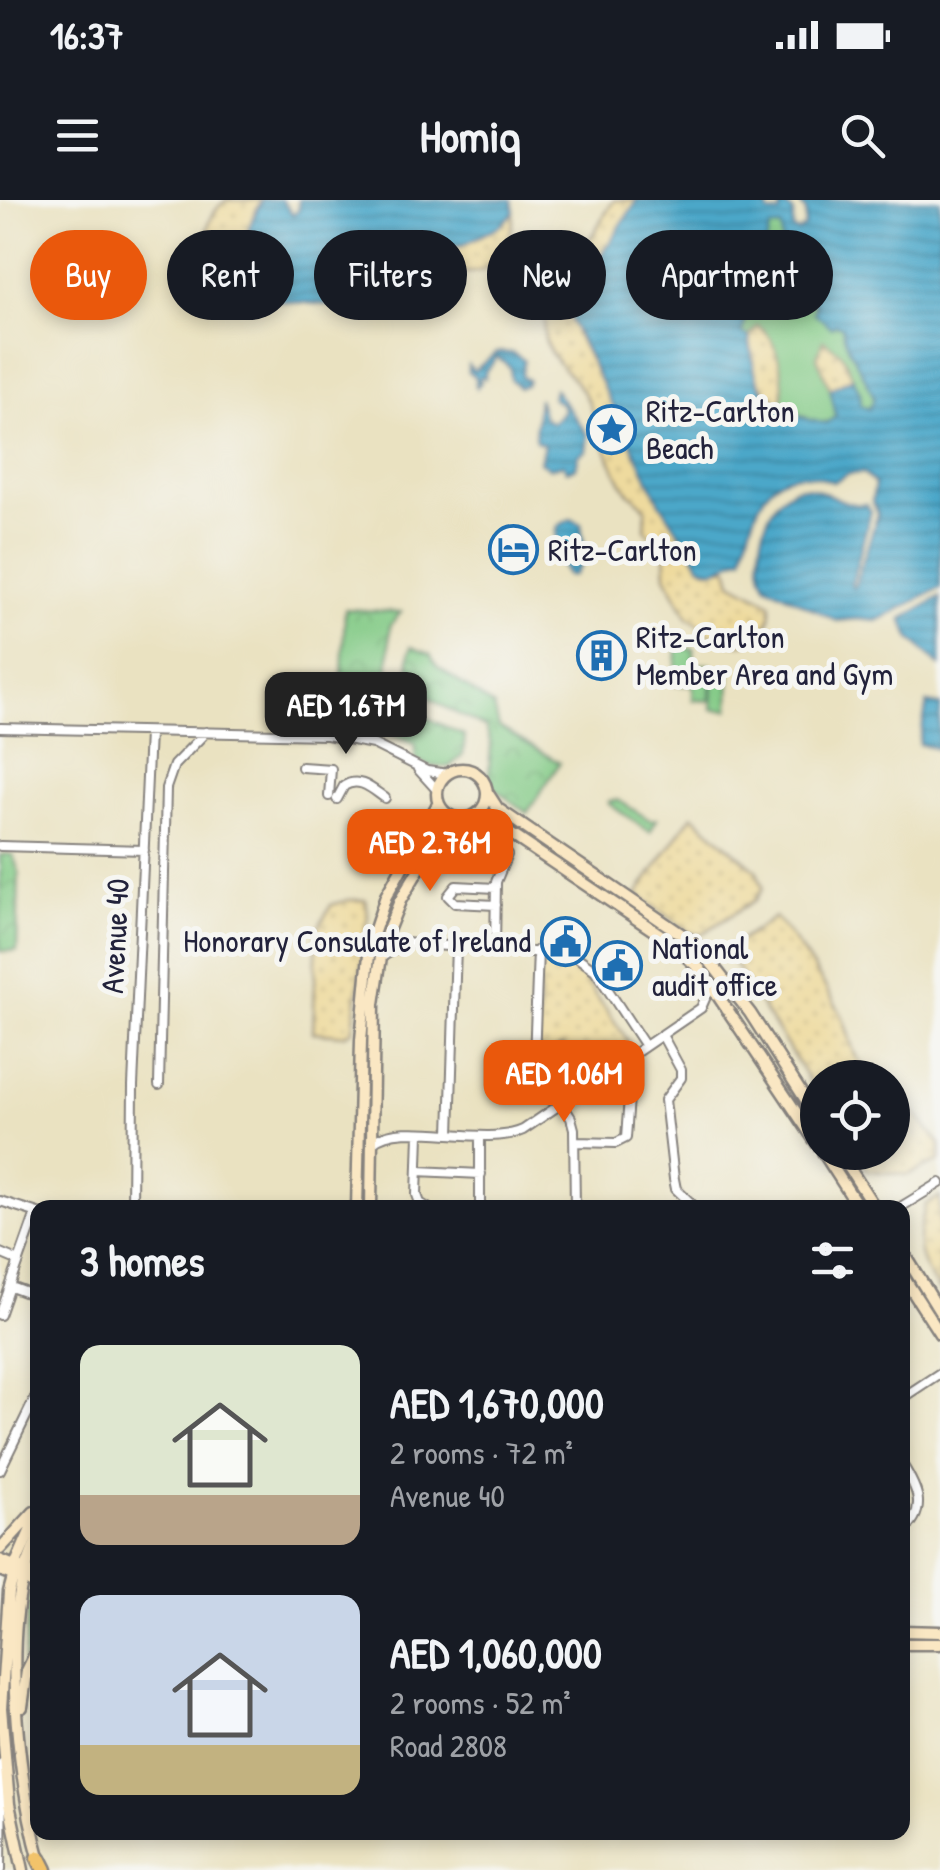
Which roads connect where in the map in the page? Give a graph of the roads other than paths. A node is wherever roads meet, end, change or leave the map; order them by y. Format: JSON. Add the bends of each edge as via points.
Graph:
{"nodes":[{"id":1,"x":0,"y":728,"type":"edge"},
{"id":2,"x":206,"y":732,"type":"junction"},
{"id":3,"x":149,"y":733,"type":"junction"},
{"id":4,"x":402,"y":758,"type":"junction"},
{"id":5,"x":302,"y":767,"type":"dead end"},
{"id":6,"x":448,"y":774,"type":"junction"},
{"id":7,"x":437,"y":790,"type":"junction"},
{"id":8,"x":487,"y":792,"type":"junction"},
{"id":9,"x":384,"y":798,"type":"dead end"},
{"id":10,"x":438,"y":804,"type":"junction"},
{"id":11,"x":468,"y":818,"type":"junction"},
{"id":12,"x":0,"y":846,"type":"edge"},
{"id":13,"x":144,"y":850,"type":"junction"},
{"id":14,"x":507,"y":856,"type":"dead end"},
{"id":15,"x":143,"y":870,"type":"junction"},
{"id":16,"x":163,"y":870,"type":"junction"},
{"id":17,"x":496,"y":888,"type":"junction"},
{"id":18,"x":496,"y":905,"type":"junction"},
{"id":19,"x":386,"y":930,"type":"junction"},
{"id":20,"x":405,"y":943,"type":"junction"},
{"id":21,"x":456,"y":946,"type":"junction"},
{"id":22,"x":495,"y":948,"type":"junction"},
{"id":23,"x":538,"y":950,"type":"junction"},
{"id":24,"x":380,"y":958,"type":"junction"},
{"id":25,"x":700,"y":969,"type":"junction"},
{"id":26,"x":701,"y":1008,"type":"junction"},
{"id":27,"x":731,"y":1012,"type":"junction"},
{"id":28,"x":662,"y":1035,"type":"junction"},
{"id":29,"x":645,"y":1046,"type":"junction"},
{"id":30,"x":615,"y":1069,"type":"junction"},
{"id":31,"x":158,"y":1085,"type":"dead end"},
{"id":32,"x":800,"y":1092,"type":"edge"},
{"id":33,"x":562,"y":1104,"type":"junction"},
{"id":34,"x":800,"y":1117,"type":"edge"},
{"id":35,"x":372,"y":1120,"type":"junction"},
{"id":36,"x":392,"y":1132,"type":"junction"},
{"id":37,"x":419,"y":1134,"type":"junction"},
{"id":38,"x":450,"y":1134,"type":"junction"},
{"id":39,"x":480,"y":1136,"type":"junction"},
{"id":40,"x":576,"y":1142,"type":"junction"},
{"id":41,"x":372,"y":1144,"type":"junction"},
{"id":42,"x":834,"y":1170,"type":"edge"},
{"id":43,"x":835,"y":1170,"type":"edge"},
{"id":44,"x":850,"y":1170,"type":"edge"},
{"id":45,"x":418,"y":1171,"type":"junction"},
{"id":46,"x":481,"y":1174,"type":"junction"},
{"id":47,"x":940,"y":1183,"type":"edge"},
{"id":48,"x":131,"y":1200,"type":"edge"},
{"id":49,"x":356,"y":1200,"type":"edge"},
{"id":50,"x":371,"y":1200,"type":"edge"},
{"id":51,"x":419,"y":1200,"type":"edge"},
{"id":52,"x":480,"y":1200,"type":"edge"},
{"id":53,"x":574,"y":1200,"type":"edge"},
{"id":54,"x":688,"y":1200,"type":"edge"},
{"id":55,"x":847,"y":1200,"type":"edge"},
{"id":56,"x":855,"y":1200,"type":"edge"},
{"id":57,"x":869,"y":1200,"type":"edge"},
{"id":58,"x":910,"y":1200,"type":"edge"},
{"id":59,"x":0,"y":1201,"type":"edge"},
{"id":60,"x":30,"y":1211,"type":"edge"},
{"id":61,"x":30,"y":1231,"type":"edge"},
{"id":62,"x":0,"y":1253,"type":"edge"},
{"id":63,"x":19,"y":1260,"type":"junction"},
{"id":64,"x":910,"y":1263,"type":"edge"},
{"id":65,"x":10,"y":1287,"type":"junction"},
{"id":66,"x":910,"y":1287,"type":"edge"},
{"id":67,"x":30,"y":1294,"type":"edge"},
{"id":68,"x":940,"y":1312,"type":"edge"},
{"id":69,"x":0,"y":1315,"type":"edge"},
{"id":70,"x":940,"y":1334,"type":"edge"},
{"id":71,"x":938,"y":1376,"type":"edge"},
{"id":72,"x":910,"y":1393,"type":"edge"},
{"id":73,"x":30,"y":1408,"type":"edge"},
{"id":74,"x":0,"y":1470,"type":"edge"},
{"id":75,"x":910,"y":1477,"type":"edge"},
{"id":76,"x":30,"y":1518,"type":"edge"},
{"id":77,"x":910,"y":1525,"type":"edge"},
{"id":78,"x":30,"y":1537,"type":"edge"},
{"id":79,"x":0,"y":1549,"type":"edge"},
{"id":80,"x":30,"y":1552,"type":"edge"},
{"id":81,"x":0,"y":1560,"type":"edge"},
{"id":82,"x":0,"y":1570,"type":"edge"},
{"id":83,"x":19,"y":1573,"type":"junction"},
{"id":84,"x":30,"y":1575,"type":"edge"},
{"id":85,"x":30,"y":1581,"type":"edge"},
{"id":86,"x":910,"y":1631,"type":"edge"},
{"id":87,"x":940,"y":1632,"type":"edge"},
{"id":88,"x":910,"y":1644,"type":"edge"},
{"id":89,"x":940,"y":1644,"type":"edge"},
{"id":90,"x":30,"y":1665,"type":"edge"},
{"id":91,"x":0,"y":1699,"type":"edge"},
{"id":92,"x":1,"y":1708,"type":"edge"},
{"id":93,"x":19,"y":1728,"type":"junction"},
{"id":94,"x":2,"y":1754,"type":"junction"},
{"id":95,"x":30,"y":1812,"type":"edge"},
{"id":96,"x":37,"y":1840,"type":"edge"},
{"id":97,"x":43,"y":1866,"type":"edge"},
{"id":98,"x":1,"y":1870,"type":"edge"},
{"id":99,"x":24,"y":1870,"type":"edge"}],
"edges":[{"from":1,"to":3,"type":"street"},
{"from":2,"to":3,"type":"street"},
{"from":2,"to":4,"type":"street","via":[[340,736]]},
{"from":2,"to":16,"type":"street","name":"Avenue 40","via":[[168,780]]},
{"from":3,"to":13,"type":"street","name":"Avenue 40"},
{"from":4,"to":6,"type":"street"},
{"from":4,"to":7,"type":"street"},
{"from":5,"to":9,"type":"street","via":[[331,769],[333,798],[350,782]]},
{"from":6,"to":7,"type":"main road"},
{"from":6,"to":8,"type":"main road","via":[[472,772]]},
{"from":7,"to":10,"type":"main road"},
{"from":8,"to":11,"type":"main road","via":[[482,810]]},
{"from":8,"to":32,"type":"main road","via":[[498,809],[696,946]]},
{"from":10,"to":11,"type":"main road","via":[[448,815]]},
{"from":10,"to":49,"type":"main road","via":[[386,896],[370,944]]},
{"from":11,"to":19,"type":"main road","via":[[438,837]]},
{"from":11,"to":25,"type":"main road","via":[[515,837],[668,940]]},
{"from":12,"to":13,"type":"street"},
{"from":13,"to":15,"type":"street","name":"Avenue 40"},
{"from":14,"to":17,"type":"street"},
{"from":15,"to":16,"type":"street"},
{"from":15,"to":48,"type":"street","name":"Avenue 40"},
{"from":16,"to":31,"type":"street","name":"Avenue 40"},
{"from":17,"to":18,"type":"street"},
{"from":17,"to":18,"type":"street","via":[[456,886],[448,896],[455,903]]},
{"from":18,"to":22,"type":"street"},
{"from":19,"to":20,"type":"street"},
{"from":19,"to":24,"type":"main road"},
{"from":20,"to":21,"type":"street"},
{"from":20,"to":24,"type":"street"},
{"from":21,"to":22,"type":"street"},
{"from":21,"to":38,"type":"street"},
{"from":22,"to":23,"type":"street"},
{"from":23,"to":29,"type":"street","via":[[568,953],[595,970]]},
{"from":23,"to":33,"type":"street","via":[[534,1060]]},
{"from":24,"to":35,"type":"main road"},
{"from":25,"to":26,"type":"street","via":[[708,992]]},
{"from":25,"to":27,"type":"main road"},
{"from":26,"to":27,"type":"street"},
{"from":26,"to":28,"type":"street"},
{"from":27,"to":34,"type":"main road"},
{"from":28,"to":29,"type":"street"},
{"from":28,"to":54,"type":"street","via":[[680,1078],[665,1111],[676,1189]]},
{"from":29,"to":30,"type":"street"},
{"from":30,"to":33,"type":"street"},
{"from":30,"to":40,"type":"street","via":[[629,1097],[626,1138]]},
{"from":33,"to":39,"type":"street","via":[[514,1134]]},
{"from":33,"to":40,"type":"street"},
{"from":35,"to":36,"type":"street"},
{"from":35,"to":41,"type":"main road"},
{"from":36,"to":37,"type":"street"},
{"from":36,"to":41,"type":"street"},
{"from":37,"to":38,"type":"street"},
{"from":37,"to":45,"type":"street"},
{"from":38,"to":39,"type":"street"},
{"from":39,"to":46,"type":"street"},
{"from":40,"to":53,"type":"street"},
{"from":41,"to":50,"type":"main road"},
{"from":42,"to":55,"type":"main road"},
{"from":43,"to":56,"type":"main road"},
{"from":44,"to":57,"type":"main road"},
{"from":45,"to":46,"type":"street"},
{"from":45,"to":51,"type":"street"},
{"from":46,"to":52,"type":"street"},
{"from":47,"to":58,"type":"street"},
{"from":59,"to":60,"type":"street"},
{"from":61,"to":63,"type":"street"},
{"from":62,"to":63,"type":"street"},
{"from":63,"to":65,"type":"street"},
{"from":64,"to":68,"type":"main road"},
{"from":65,"to":67,"type":"street"},
{"from":65,"to":69,"type":"street"},
{"from":66,"to":70,"type":"main road"},
{"from":71,"to":72,"type":"street"},
{"from":73,"to":74,"type":"street"},
{"from":75,"to":77,"type":"street","via":[[920,1500]]},
{"from":76,"to":79,"type":"main road"},
{"from":78,"to":83,"type":"main road"},
{"from":80,"to":83,"type":"main road"},
{"from":81,"to":83,"type":"main road"},
{"from":82,"to":83,"type":"main road"},
{"from":83,"to":84,"type":"main road"},
{"from":83,"to":85,"type":"main road"},
{"from":83,"to":92,"type":"main road"},
{"from":83,"to":93,"type":"main road"},
{"from":86,"to":87,"type":"main road"},
{"from":88,"to":89,"type":"main road"},
{"from":90,"to":93,"type":"main road"},
{"from":91,"to":92,"type":"main road"},
{"from":92,"to":94,"type":"main road"},
{"from":93,"to":95,"type":"main road"},
{"from":94,"to":98,"type":"street"},
{"from":94,"to":99,"type":"main road"},
{"from":96,"to":97,"type":"main road"}]}
